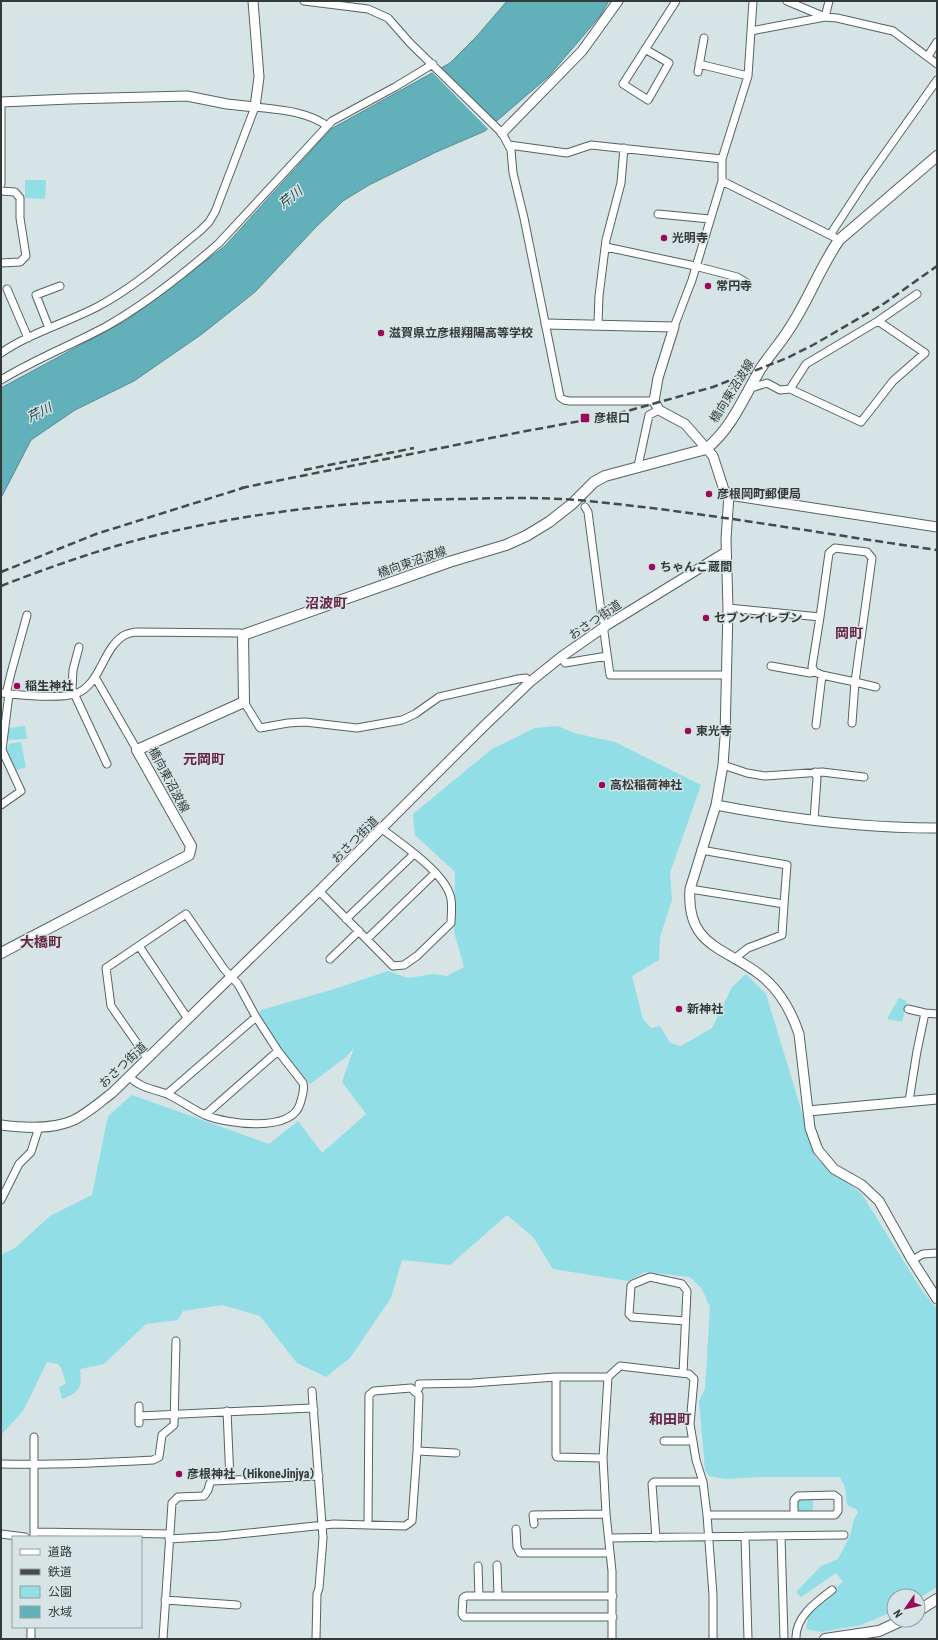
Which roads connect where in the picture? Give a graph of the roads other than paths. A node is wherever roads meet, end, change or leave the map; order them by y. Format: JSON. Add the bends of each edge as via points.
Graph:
{"nodes":[{"id":1,"x":253,"y":1,"type":"edge"},
{"id":2,"x":304,"y":1,"type":"edge"},
{"id":3,"x":618,"y":1,"type":"edge"},
{"id":4,"x":676,"y":1,"type":"edge"},
{"id":5,"x":753,"y":1,"type":"edge"},
{"id":6,"x":787,"y":1,"type":"edge"},
{"id":7,"x":829,"y":1,"type":"edge"},
{"id":8,"x":825,"y":17,"type":"junction"},
{"id":9,"x":751,"y":31,"type":"junction"},
{"id":10,"x":704,"y":38,"type":"dead end"},
{"id":11,"x":937,"y":42,"type":"edge"},
{"id":12,"x":645,"y":49,"type":"junction"},
{"id":13,"x":928,"y":56,"type":"junction"},
{"id":14,"x":937,"y":64,"type":"edge"},
{"id":15,"x":436,"y":66,"type":"junction"},
{"id":16,"x":748,"y":76,"type":"junction"},
{"id":17,"x":937,"y":80,"type":"edge"},
{"id":18,"x":1,"y":102,"type":"edge"},
{"id":19,"x":255,"y":107,"type":"junction"},
{"id":20,"x":326,"y":125,"type":"junction"},
{"id":21,"x":498,"y":130,"type":"junction"},
{"id":22,"x":509,"y":145,"type":"junction"},
{"id":23,"x":624,"y":148,"type":"junction"},
{"id":24,"x":937,"y":156,"type":"edge"},
{"id":25,"x":722,"y":159,"type":"junction"},
{"id":26,"x":722,"y":181,"type":"junction"},
{"id":27,"x":1,"y":184,"type":"edge"},
{"id":28,"x":1,"y":191,"type":"edge"},
{"id":29,"x":658,"y":214,"type":"dead end"},
{"id":30,"x":710,"y":219,"type":"junction"},
{"id":31,"x":835,"y":238,"type":"junction"},
{"id":32,"x":606,"y":247,"type":"junction"},
{"id":33,"x":1,"y":263,"type":"edge"},
{"id":34,"x":695,"y":266,"type":"junction"},
{"id":35,"x":747,"y":283,"type":"dead end"},
{"id":36,"x":60,"y":286,"type":"dead end"},
{"id":37,"x":7,"y":289,"type":"dead end"},
{"id":38,"x":917,"y":294,"type":"dead end"},
{"id":39,"x":878,"y":321,"type":"junction"},
{"id":40,"x":546,"y":324,"type":"junction"},
{"id":41,"x":598,"y":324,"type":"junction"},
{"id":42,"x":674,"y":327,"type":"junction"},
{"id":43,"x":49,"y":328,"type":"junction"},
{"id":44,"x":28,"y":338,"type":"junction"},
{"id":45,"x":1,"y":353,"type":"edge"},
{"id":46,"x":1,"y":380,"type":"edge"},
{"id":47,"x":751,"y":388,"type":"junction"},
{"id":48,"x":790,"y":389,"type":"junction"},
{"id":49,"x":654,"y":401,"type":"junction"},
{"id":50,"x":659,"y":410,"type":"junction"},
{"id":51,"x":706,"y":449,"type":"junction"},
{"id":52,"x":638,"y":466,"type":"junction"},
{"id":53,"x":729,"y":495,"type":"junction"},
{"id":54,"x":585,"y":507,"type":"dead end"},
{"id":55,"x":937,"y":527,"type":"edge"},
{"id":56,"x":726,"y":552,"type":"junction"},
{"id":57,"x":728,"y":608,"type":"junction"},
{"id":58,"x":27,"y":615,"type":"dead end"},
{"id":59,"x":820,"y":617,"type":"junction"},
{"id":60,"x":605,"y":626,"type":"junction"},
{"id":61,"x":243,"y":635,"type":"junction"},
{"id":62,"x":79,"y":647,"type":"dead end"},
{"id":63,"x":607,"y":656,"type":"junction"},
{"id":64,"x":561,"y":657,"type":"junction"},
{"id":65,"x":771,"y":666,"type":"dead end"},
{"id":66,"x":818,"y":674,"type":"junction"},
{"id":67,"x":726,"y":675,"type":"junction"},
{"id":68,"x":95,"y":677,"type":"junction"},
{"id":69,"x":530,"y":682,"type":"junction"},
{"id":70,"x":855,"y":682,"type":"junction"},
{"id":71,"x":876,"y":687,"type":"dead end"},
{"id":72,"x":6,"y":694,"type":"edge"},
{"id":73,"x":75,"y":694,"type":"junction"},
{"id":74,"x":244,"y":702,"type":"junction"},
{"id":75,"x":852,"y":722,"type":"dead end"},
{"id":76,"x":816,"y":725,"type":"dead end"},
{"id":77,"x":137,"y":750,"type":"junction"},
{"id":78,"x":107,"y":764,"type":"dead end"},
{"id":79,"x":723,"y":765,"type":"junction"},
{"id":80,"x":815,"y":772,"type":"junction"},
{"id":81,"x":864,"y":777,"type":"dead end"},
{"id":82,"x":1,"y":805,"type":"edge"},
{"id":83,"x":716,"y":805,"type":"junction"},
{"id":84,"x":814,"y":820,"type":"junction"},
{"id":85,"x":937,"y":828,"type":"edge"},
{"id":86,"x":382,"y":829,"type":"junction"},
{"id":87,"x":701,"y":850,"type":"junction"},
{"id":88,"x":414,"y":854,"type":"junction"},
{"id":89,"x":435,"y":873,"type":"junction"},
{"id":90,"x":690,"y":889,"type":"junction"},
{"id":91,"x":319,"y":892,"type":"junction"},
{"id":92,"x":784,"y":904,"type":"junction"},
{"id":93,"x":346,"y":919,"type":"junction"},
{"id":94,"x":358,"y":931,"type":"junction"},
{"id":95,"x":367,"y":939,"type":"junction"},
{"id":96,"x":139,"y":946,"type":"junction"},
{"id":97,"x":1,"y":953,"type":"edge"},
{"id":98,"x":330,"y":959,"type":"dead end"},
{"id":99,"x":734,"y":959,"type":"junction"},
{"id":100,"x":231,"y":977,"type":"junction"},
{"id":101,"x":908,"y":1009,"type":"dead end"},
{"id":102,"x":925,"y":1013,"type":"junction"},
{"id":103,"x":937,"y":1014,"type":"edge"},
{"id":104,"x":256,"y":1017,"type":"junction"},
{"id":105,"x":188,"y":1019,"type":"junction"},
{"id":106,"x":278,"y":1051,"type":"junction"},
{"id":107,"x":148,"y":1059,"type":"junction"},
{"id":108,"x":129,"y":1077,"type":"junction"},
{"id":109,"x":167,"y":1094,"type":"junction"},
{"id":110,"x":937,"y":1099,"type":"edge"},
{"id":111,"x":909,"y":1101,"type":"junction"},
{"id":112,"x":808,"y":1111,"type":"junction"},
{"id":113,"x":205,"y":1115,"type":"junction"},
{"id":114,"x":1,"y":1125,"type":"edge"},
{"id":115,"x":39,"y":1127,"type":"junction"},
{"id":116,"x":1,"y":1200,"type":"edge"},
{"id":117,"x":937,"y":1253,"type":"edge"},
{"id":118,"x":912,"y":1260,"type":"junction"},
{"id":119,"x":937,"y":1299,"type":"edge"},
{"id":120,"x":685,"y":1321,"type":"junction"},
{"id":121,"x":176,"y":1341,"type":"dead end"},
{"id":122,"x":683,"y":1373,"type":"junction"},
{"id":123,"x":608,"y":1376,"type":"junction"},
{"id":124,"x":556,"y":1377,"type":"junction"},
{"id":125,"x":312,"y":1391,"type":"dead end"},
{"id":126,"x":415,"y":1392,"type":"junction"},
{"id":127,"x":139,"y":1406,"type":"dead end"},
{"id":128,"x":314,"y":1410,"type":"junction"},
{"id":129,"x":227,"y":1411,"type":"junction"},
{"id":130,"x":174,"y":1414,"type":"junction"},
{"id":131,"x":34,"y":1438,"type":"dead end"},
{"id":132,"x":664,"y":1441,"type":"dead end"},
{"id":133,"x":693,"y":1441,"type":"junction"},
{"id":134,"x":417,"y":1451,"type":"junction"},
{"id":135,"x":456,"y":1453,"type":"dead end"},
{"id":136,"x":603,"y":1458,"type":"junction"},
{"id":137,"x":1,"y":1464,"type":"edge"},
{"id":138,"x":34,"y":1465,"type":"junction"},
{"id":139,"x":319,"y":1476,"type":"junction"},
{"id":140,"x":230,"y":1480,"type":"junction"},
{"id":141,"x":703,"y":1482,"type":"junction"},
{"id":142,"x":606,"y":1514,"type":"junction"},
{"id":143,"x":707,"y":1515,"type":"junction"},
{"id":144,"x":794,"y":1515,"type":"junction"},
{"id":145,"x":534,"y":1524,"type":"dead end"},
{"id":146,"x":368,"y":1525,"type":"junction"},
{"id":147,"x":322,"y":1526,"type":"junction"},
{"id":148,"x":516,"y":1529,"type":"dead end"},
{"id":149,"x":1,"y":1534,"type":"edge"},
{"id":150,"x":34,"y":1534,"type":"edge"},
{"id":151,"x":844,"y":1535,"type":"dead end"},
{"id":152,"x":17,"y":1536,"type":"edge"},
{"id":153,"x":170,"y":1536,"type":"junction"},
{"id":154,"x":745,"y":1536,"type":"junction"},
{"id":155,"x":781,"y":1536,"type":"junction"},
{"id":156,"x":709,"y":1537,"type":"junction"},
{"id":157,"x":609,"y":1538,"type":"junction"},
{"id":158,"x":656,"y":1538,"type":"junction"},
{"id":159,"x":610,"y":1553,"type":"junction"},
{"id":160,"x":497,"y":1565,"type":"dead end"},
{"id":161,"x":478,"y":1566,"type":"dead end"},
{"id":162,"x":832,"y":1590,"type":"dead end"},
{"id":163,"x":479,"y":1596,"type":"junction"},
{"id":164,"x":498,"y":1596,"type":"junction"},
{"id":165,"x":613,"y":1596,"type":"junction"},
{"id":166,"x":937,"y":1599,"type":"edge"},
{"id":167,"x":165,"y":1600,"type":"junction"},
{"id":168,"x":237,"y":1605,"type":"dead end"},
{"id":169,"x":926,"y":1606,"type":"edge"},
{"id":170,"x":613,"y":1617,"type":"junction"},
{"id":171,"x":31,"y":1628,"type":"edge"},
{"id":172,"x":890,"y":1628,"type":"edge"},
{"id":173,"x":879,"y":1635,"type":"edge"},
{"id":174,"x":31,"y":1639,"type":"edge"},
{"id":175,"x":163,"y":1639,"type":"edge"},
{"id":176,"x":316,"y":1639,"type":"edge"},
{"id":177,"x":612,"y":1639,"type":"edge"},
{"id":178,"x":713,"y":1639,"type":"edge"},
{"id":179,"x":748,"y":1639,"type":"edge"},
{"id":180,"x":784,"y":1639,"type":"edge"},
{"id":181,"x":796,"y":1639,"type":"edge"},
{"id":182,"x":825,"y":1639,"type":"edge"}],
"edges":[{"from":1,"to":19,"type":"street","via":[[259,77]]},
{"from":2,"to":15,"type":"street","via":[[368,9],[381,14],[393,21],[410,43]]},
{"from":3,"to":21,"type":"street","via":[[582,51]]},
{"from":4,"to":12,"type":"street"},
{"from":5,"to":9,"type":"street"},
{"from":6,"to":8,"type":"street"},
{"from":7,"to":8,"type":"street"},
{"from":8,"to":9,"type":"street"},
{"from":8,"to":13,"type":"street","via":[[893,31]]},
{"from":9,"to":16,"type":"street"},
{"from":10,"to":16,"type":"street","via":[[698,68]]},
{"from":11,"to":13,"type":"street"},
{"from":12,"to":12,"type":"street","via":[[624,84],[648,100],[669,63]]},
{"from":13,"to":14,"type":"street"},
{"from":15,"to":20,"type":"street"},
{"from":15,"to":21,"type":"street"},
{"from":16,"to":25,"type":"street"},
{"from":17,"to":31,"type":"street","via":[[866,180]]},
{"from":18,"to":19,"type":"street","via":[[187,96]]},
{"from":18,"to":27,"type":"street"},
{"from":19,"to":20,"type":"street","via":[[296,112]]},
{"from":19,"to":43,"type":"street","via":[[209,222],[134,284],[96,307]]},
{"from":20,"to":46,"type":"street","via":[[243,218],[202,259],[107,326]]},
{"from":21,"to":22,"type":"street"},
{"from":22,"to":23,"type":"street","via":[[567,153],[591,145]]},
{"from":22,"to":40,"type":"street"},
{"from":23,"to":25,"type":"street"},
{"from":23,"to":32,"type":"street","via":[[621,183]]},
{"from":24,"to":31,"type":"main road","name":"橋向東沼波線"},
{"from":25,"to":26,"type":"street"},
{"from":26,"to":30,"type":"street"},
{"from":26,"to":31,"type":"street"},
{"from":28,"to":33,"type":"street","via":[[16,192],[20,198],[20,218],[26,256],[20,262]]},
{"from":29,"to":30,"type":"street"},
{"from":30,"to":34,"type":"street"},
{"from":31,"to":47,"type":"main road","name":"橋向東沼波線","via":[[831,251],[793,324],[761,369]]},
{"from":32,"to":34,"type":"street"},
{"from":32,"to":41,"type":"street"},
{"from":34,"to":35,"type":"street","via":[[737,277]]},
{"from":34,"to":42,"type":"street"},
{"from":36,"to":43,"type":"street","via":[[36,295]]},
{"from":37,"to":44,"type":"street"},
{"from":38,"to":39,"type":"street"},
{"from":39,"to":48,"type":"street","via":[[806,364]]},
{"from":39,"to":48,"type":"street","via":[[925,353],[894,381],[861,422]]},
{"from":40,"to":41,"type":"street"},
{"from":40,"to":49,"type":"street","via":[[560,397],[564,400]]},
{"from":41,"to":42,"type":"street"},
{"from":42,"to":49,"type":"street","via":[[658,378]]},
{"from":43,"to":44,"type":"street"},
{"from":44,"to":45,"type":"street"},
{"from":47,"to":48,"type":"street","via":[[767,383],[780,390]]},
{"from":47,"to":51,"type":"main road","name":"橋向東沼波線","via":[[735,416]]},
{"from":49,"to":50,"type":"street"},
{"from":50,"to":51,"type":"street","via":[[685,424]]},
{"from":50,"to":52,"type":"street","via":[[649,415]]},
{"from":51,"to":52,"type":"main road","name":"橋向東沼波線"},
{"from":51,"to":53,"type":"street","via":[[712,456],[724,490]]},
{"from":52,"to":61,"type":"main road","name":"橋向東沼波線","via":[[594,482],[549,522],[506,545],[449,562]]},
{"from":53,"to":55,"type":"street"},
{"from":53,"to":56,"type":"street"},
{"from":54,"to":60,"type":"street","via":[[588,512],[602,620]]},
{"from":56,"to":57,"type":"street"},
{"from":56,"to":60,"type":"street","name":"おさつ街道"},
{"from":57,"to":59,"type":"street"},
{"from":57,"to":67,"type":"street"},
{"from":58,"to":72,"type":"street"},
{"from":59,"to":66,"type":"street","via":[[812,667]]},
{"from":59,"to":70,"type":"street","via":[[829,553],[835,548],[867,552],[872,558]]},
{"from":60,"to":63,"type":"street"},
{"from":60,"to":64,"type":"street","name":"おさつ街道"},
{"from":61,"to":68,"type":"street","via":[[135,632],[124,636],[110,649]]},
{"from":61,"to":74,"type":"main road"},
{"from":62,"to":73,"type":"street","via":[[72,682]]},
{"from":63,"to":64,"type":"street","via":[[565,663]]},
{"from":63,"to":67,"type":"street","via":[[610,675]]},
{"from":64,"to":69,"type":"street","name":"おさつ街道"},
{"from":65,"to":66,"type":"street"},
{"from":66,"to":70,"type":"street"},
{"from":66,"to":76,"type":"street"},
{"from":67,"to":79,"type":"street"},
{"from":68,"to":73,"type":"street","via":[[88,686]]},
{"from":68,"to":77,"type":"street"},
{"from":69,"to":74,"type":"street","via":[[526,678],[518,679],[447,695],[402,720],[357,728],[305,722],[260,728]]},
{"from":69,"to":86,"type":"street","name":"おさつ街道"},
{"from":70,"to":71,"type":"street"},
{"from":70,"to":75,"type":"street"},
{"from":72,"to":73,"type":"street"},
{"from":72,"to":82,"type":"street","via":[[2,750],[21,791]]},
{"from":73,"to":78,"type":"street"},
{"from":74,"to":77,"type":"main road","name":"橋向東沼波線"},
{"from":77,"to":97,"type":"main road","name":"橋向東沼波線","via":[[190,846],[189,855]]},
{"from":79,"to":80,"type":"street","via":[[765,776]]},
{"from":79,"to":83,"type":"street"},
{"from":80,"to":81,"type":"street"},
{"from":80,"to":84,"type":"street","via":[[817,778]]},
{"from":83,"to":84,"type":"street"},
{"from":83,"to":87,"type":"street"},
{"from":84,"to":85,"type":"street","via":[[871,826]]},
{"from":86,"to":88,"type":"street"},
{"from":86,"to":91,"type":"street","name":"おさつ街道"},
{"from":87,"to":90,"type":"street"},
{"from":87,"to":92,"type":"street","via":[[787,865]]},
{"from":88,"to":89,"type":"street"},
{"from":88,"to":93,"type":"street"},
{"from":89,"to":95,"type":"street"},
{"from":89,"to":95,"type":"street","via":[[444,882],[450,895],[451,923],[404,965],[393,966]]},
{"from":90,"to":92,"type":"street"},
{"from":90,"to":99,"type":"street","via":[[690,911],[699,931],[717,949]]},
{"from":91,"to":93,"type":"street"},
{"from":91,"to":100,"type":"street","name":"おさつ街道"},
{"from":92,"to":99,"type":"street","via":[[782,935],[748,948]]},
{"from":93,"to":94,"type":"street"},
{"from":94,"to":95,"type":"street"},
{"from":94,"to":98,"type":"street"},
{"from":96,"to":100,"type":"street","via":[[186,914]]},
{"from":96,"to":105,"type":"street"},
{"from":96,"to":107,"type":"street","via":[[106,968],[111,1006]]},
{"from":99,"to":112,"type":"street","via":[[769,982],[783,999],[795,1021],[803,1056]]},
{"from":100,"to":104,"type":"street","via":[[238,984]]},
{"from":100,"to":105,"type":"street","name":"おさつ街道"},
{"from":101,"to":102,"type":"street"},
{"from":102,"to":103,"type":"street"},
{"from":102,"to":111,"type":"street"},
{"from":104,"to":106,"type":"street"},
{"from":104,"to":109,"type":"street"},
{"from":105,"to":107,"type":"street","name":"おさつ街道"},
{"from":106,"to":113,"type":"street"},
{"from":106,"to":113,"type":"street","via":[[303,1083],[299,1108],[292,1116],[268,1123],[240,1123]]},
{"from":107,"to":108,"type":"street","name":"おさつ街道"},
{"from":108,"to":109,"type":"street","via":[[139,1085]]},
{"from":108,"to":115,"type":"street","name":"おさつ街道","via":[[112,1093],[73,1120],[55,1126]]},
{"from":109,"to":113,"type":"street"},
{"from":110,"to":111,"type":"street"},
{"from":111,"to":112,"type":"street"},
{"from":112,"to":118,"type":"street","via":[[818,1150],[834,1169],[862,1185],[879,1201]]},
{"from":114,"to":115,"type":"street","name":"おさつ街道"},
{"from":115,"to":116,"type":"street","via":[[30,1152],[19,1164]]},
{"from":117,"to":118,"type":"street","via":[[923,1254]]},
{"from":118,"to":119,"type":"street"},
{"from":120,"to":120,"type":"street","via":[[632,1317],[629,1314],[631,1286],[650,1277],[682,1284],[687,1291]]},
{"from":120,"to":122,"type":"street"},
{"from":121,"to":130,"type":"street"},
{"from":122,"to":123,"type":"street","via":[[620,1366]]},
{"from":122,"to":133,"type":"street","via":[[694,1379],[690,1424]]},
{"from":123,"to":124,"type":"street"},
{"from":123,"to":136,"type":"street"},
{"from":124,"to":126,"type":"street","via":[[419,1384]]},
{"from":124,"to":136,"type":"street","via":[[557,1457]]},
{"from":125,"to":128,"type":"street"},
{"from":126,"to":134,"type":"street","via":[[418,1395]]},
{"from":126,"to":146,"type":"street","via":[[411,1388],[374,1391],[369,1395]]},
{"from":127,"to":130,"type":"street","via":[[139,1419]]},
{"from":128,"to":129,"type":"street","via":[[311,1408]]},
{"from":128,"to":139,"type":"street"},
{"from":129,"to":130,"type":"street"},
{"from":129,"to":140,"type":"street"},
{"from":130,"to":138,"type":"street","via":[[174,1426],[162,1435],[159,1457],[153,1460]]},
{"from":131,"to":138,"type":"street"},
{"from":132,"to":133,"type":"street"},
{"from":133,"to":141,"type":"street"},
{"from":134,"to":135,"type":"street"},
{"from":134,"to":146,"type":"street","via":[[412,1521],[404,1526]]},
{"from":136,"to":142,"type":"street"},
{"from":137,"to":138,"type":"street"},
{"from":138,"to":150,"type":"street"},
{"from":139,"to":140,"type":"street"},
{"from":139,"to":147,"type":"street"},
{"from":140,"to":153,"type":"street","via":[[210,1483],[204,1496],[175,1499],[172,1503]]},
{"from":141,"to":143,"type":"street"},
{"from":141,"to":158,"type":"street","via":[[652,1484]]},
{"from":142,"to":145,"type":"street","via":[[533,1515]]},
{"from":142,"to":157,"type":"street"},
{"from":143,"to":144,"type":"street"},
{"from":143,"to":156,"type":"street"},
{"from":144,"to":144,"type":"street","via":[[835,1515],[838,1511],[838,1498],[834,1495],[798,1496],[794,1500]]},
{"from":146,"to":147,"type":"street"},
{"from":147,"to":153,"type":"street","via":[[220,1536]]},
{"from":147,"to":176,"type":"street"},
{"from":148,"to":159,"type":"street","via":[[520,1553]]},
{"from":149,"to":152,"type":"street"},
{"from":150,"to":153,"type":"street"},
{"from":151,"to":155,"type":"street"},
{"from":153,"to":167,"type":"street"},
{"from":154,"to":155,"type":"street"},
{"from":154,"to":156,"type":"street"},
{"from":154,"to":179,"type":"street"},
{"from":155,"to":180,"type":"street"},
{"from":156,"to":158,"type":"street"},
{"from":156,"to":178,"type":"street"},
{"from":157,"to":158,"type":"street"},
{"from":157,"to":159,"type":"street"},
{"from":159,"to":165,"type":"street"},
{"from":160,"to":164,"type":"street"},
{"from":161,"to":163,"type":"street"},
{"from":162,"to":181,"type":"street","via":[[817,1601],[801,1619]]},
{"from":163,"to":164,"type":"street"},
{"from":163,"to":170,"type":"street","via":[[463,1598],[464,1617]]},
{"from":164,"to":165,"type":"street"},
{"from":165,"to":170,"type":"street"},
{"from":166,"to":169,"type":"main road"},
{"from":167,"to":168,"type":"street"},
{"from":167,"to":175,"type":"street"},
{"from":170,"to":177,"type":"street"},
{"from":171,"to":174,"type":"street"},
{"from":172,"to":173,"type":"main road"},
{"from":173,"to":182,"type":"main road"}]}
